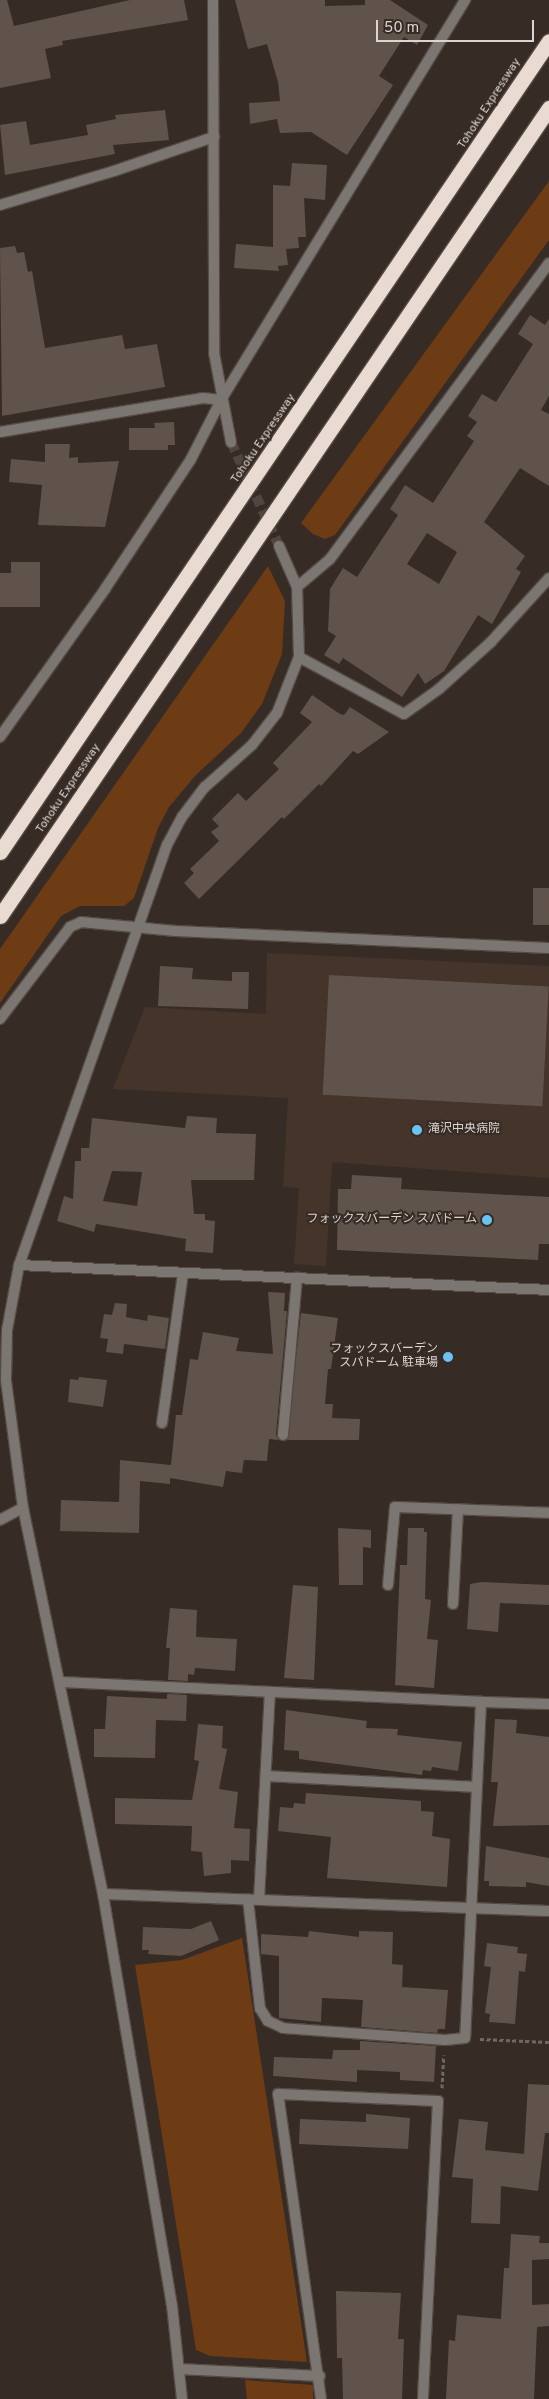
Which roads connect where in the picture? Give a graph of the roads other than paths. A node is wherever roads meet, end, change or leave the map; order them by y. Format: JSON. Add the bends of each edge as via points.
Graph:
{"nodes":[{"id":1,"x":213,"y":0,"type":"edge"},
{"id":2,"x":465,"y":0,"type":"edge"},
{"id":3,"x":549,"y":41,"type":"edge"},
{"id":4,"x":549,"y":108,"type":"edge"},
{"id":5,"x":214,"y":137,"type":"junction"},
{"id":6,"x":0,"y":205,"type":"edge"},
{"id":7,"x":549,"y":263,"type":"edge"},
{"id":8,"x":222,"y":400,"type":"junction"},
{"id":9,"x":0,"y":432,"type":"edge"},
{"id":10,"x":231,"y":442,"type":"tunnel mouth"},
{"id":11,"x":279,"y":546,"type":"tunnel mouth"},
{"id":12,"x":548,"y":581,"type":"edge"},
{"id":13,"x":298,"y":587,"type":"junction"},
{"id":14,"x":299,"y":657,"type":"junction"},
{"id":15,"x":1,"y":734,"type":"edge"},
{"id":16,"x":0,"y":852,"type":"edge"},
{"id":17,"x":0,"y":916,"type":"edge"},
{"id":18,"x":140,"y":926,"type":"junction"},
{"id":19,"x":549,"y":948,"type":"edge"},
{"id":20,"x":0,"y":1019,"type":"edge"},
{"id":21,"x":19,"y":1265,"type":"junction"},
{"id":22,"x":183,"y":1273,"type":"junction"},
{"id":23,"x":297,"y":1278,"type":"junction"},
{"id":24,"x":549,"y":1290,"type":"edge"},
{"id":25,"x":162,"y":1422,"type":"dead end"},
{"id":26,"x":283,"y":1434,"type":"dead end"},
{"id":27,"x":23,"y":1508,"type":"junction"},
{"id":28,"x":458,"y":1509,"type":"junction"},
{"id":29,"x":549,"y":1514,"type":"edge"},
{"id":30,"x":0,"y":1520,"type":"edge"},
{"id":31,"x":388,"y":1585,"type":"dead end"},
{"id":32,"x":453,"y":1604,"type":"dead end"},
{"id":33,"x":61,"y":1682,"type":"junction"},
{"id":34,"x":270,"y":1692,"type":"junction"},
{"id":35,"x":481,"y":1702,"type":"junction"},
{"id":36,"x":549,"y":1704,"type":"edge"},
{"id":37,"x":266,"y":1776,"type":"junction"},
{"id":38,"x":478,"y":1787,"type":"junction"},
{"id":39,"x":103,"y":1894,"type":"junction"},
{"id":40,"x":253,"y":1900,"type":"junction"},
{"id":41,"x":472,"y":1908,"type":"junction"},
{"id":42,"x":549,"y":1911,"type":"edge"},
{"id":43,"x":179,"y":2369,"type":"junction"},
{"id":44,"x":320,"y":2376,"type":"junction"},
{"id":45,"x":182,"y":2399,"type":"edge"},
{"id":46,"x":321,"y":2399,"type":"edge"},
{"id":47,"x":423,"y":2399,"type":"edge"}],
"edges":[{"from":1,"to":5,"type":"street"},
{"from":2,"to":8,"type":"street"},
{"from":3,"to":16,"type":"highway","name":"Tohoku Expressway"},
{"from":4,"to":17,"type":"highway","name":"Tohoku Expressway"},
{"from":5,"to":6,"type":"street"},
{"from":5,"to":8,"type":"street","via":[[214,353]]},
{"from":7,"to":13,"type":"street","via":[[330,559]]},
{"from":8,"to":9,"type":"street","via":[[203,398]]},
{"from":8,"to":10,"type":"street"},
{"from":8,"to":15,"type":"street","via":[[186,467],[105,589]]},
{"from":11,"to":13,"type":"street"},
{"from":12,"to":14,"type":"street","via":[[439,690],[404,714]]},
{"from":13,"to":14,"type":"street"},
{"from":14,"to":18,"type":"street","via":[[277,713],[252,745],[205,787],[182,817],[168,845]]},
{"from":18,"to":19,"type":"street","via":[[176,931]]},
{"from":18,"to":20,"type":"street","via":[[81,922],[70,927]]},
{"from":18,"to":21,"type":"street"},
{"from":21,"to":22,"type":"street"},
{"from":21,"to":27,"type":"street","via":[[7,1330],[6,1380]]},
{"from":22,"to":23,"type":"street"},
{"from":22,"to":25,"type":"street"},
{"from":23,"to":24,"type":"street"},
{"from":23,"to":26,"type":"street"},
{"from":27,"to":30,"type":"street"},
{"from":27,"to":33,"type":"street"},
{"from":28,"to":29,"type":"street"},
{"from":28,"to":31,"type":"street","via":[[395,1507]]},
{"from":28,"to":32,"type":"street"},
{"from":33,"to":34,"type":"street"},
{"from":33,"to":39,"type":"street"},
{"from":34,"to":35,"type":"street"},
{"from":34,"to":37,"type":"street"},
{"from":35,"to":36,"type":"street"},
{"from":35,"to":38,"type":"street"},
{"from":37,"to":38,"type":"street"},
{"from":37,"to":40,"type":"street"},
{"from":38,"to":41,"type":"street"},
{"from":39,"to":40,"type":"street"},
{"from":39,"to":43,"type":"street"},
{"from":40,"to":41,"type":"street"},
{"from":40,"to":41,"type":"street","via":[[260,2008],[268,2021],[283,2028],[444,2040],[466,2038]]},
{"from":41,"to":42,"type":"street"},
{"from":43,"to":44,"type":"street"},
{"from":43,"to":45,"type":"street"},
{"from":44,"to":46,"type":"street"},
{"from":44,"to":47,"type":"street","via":[[278,2094],[438,2101]]}]}
